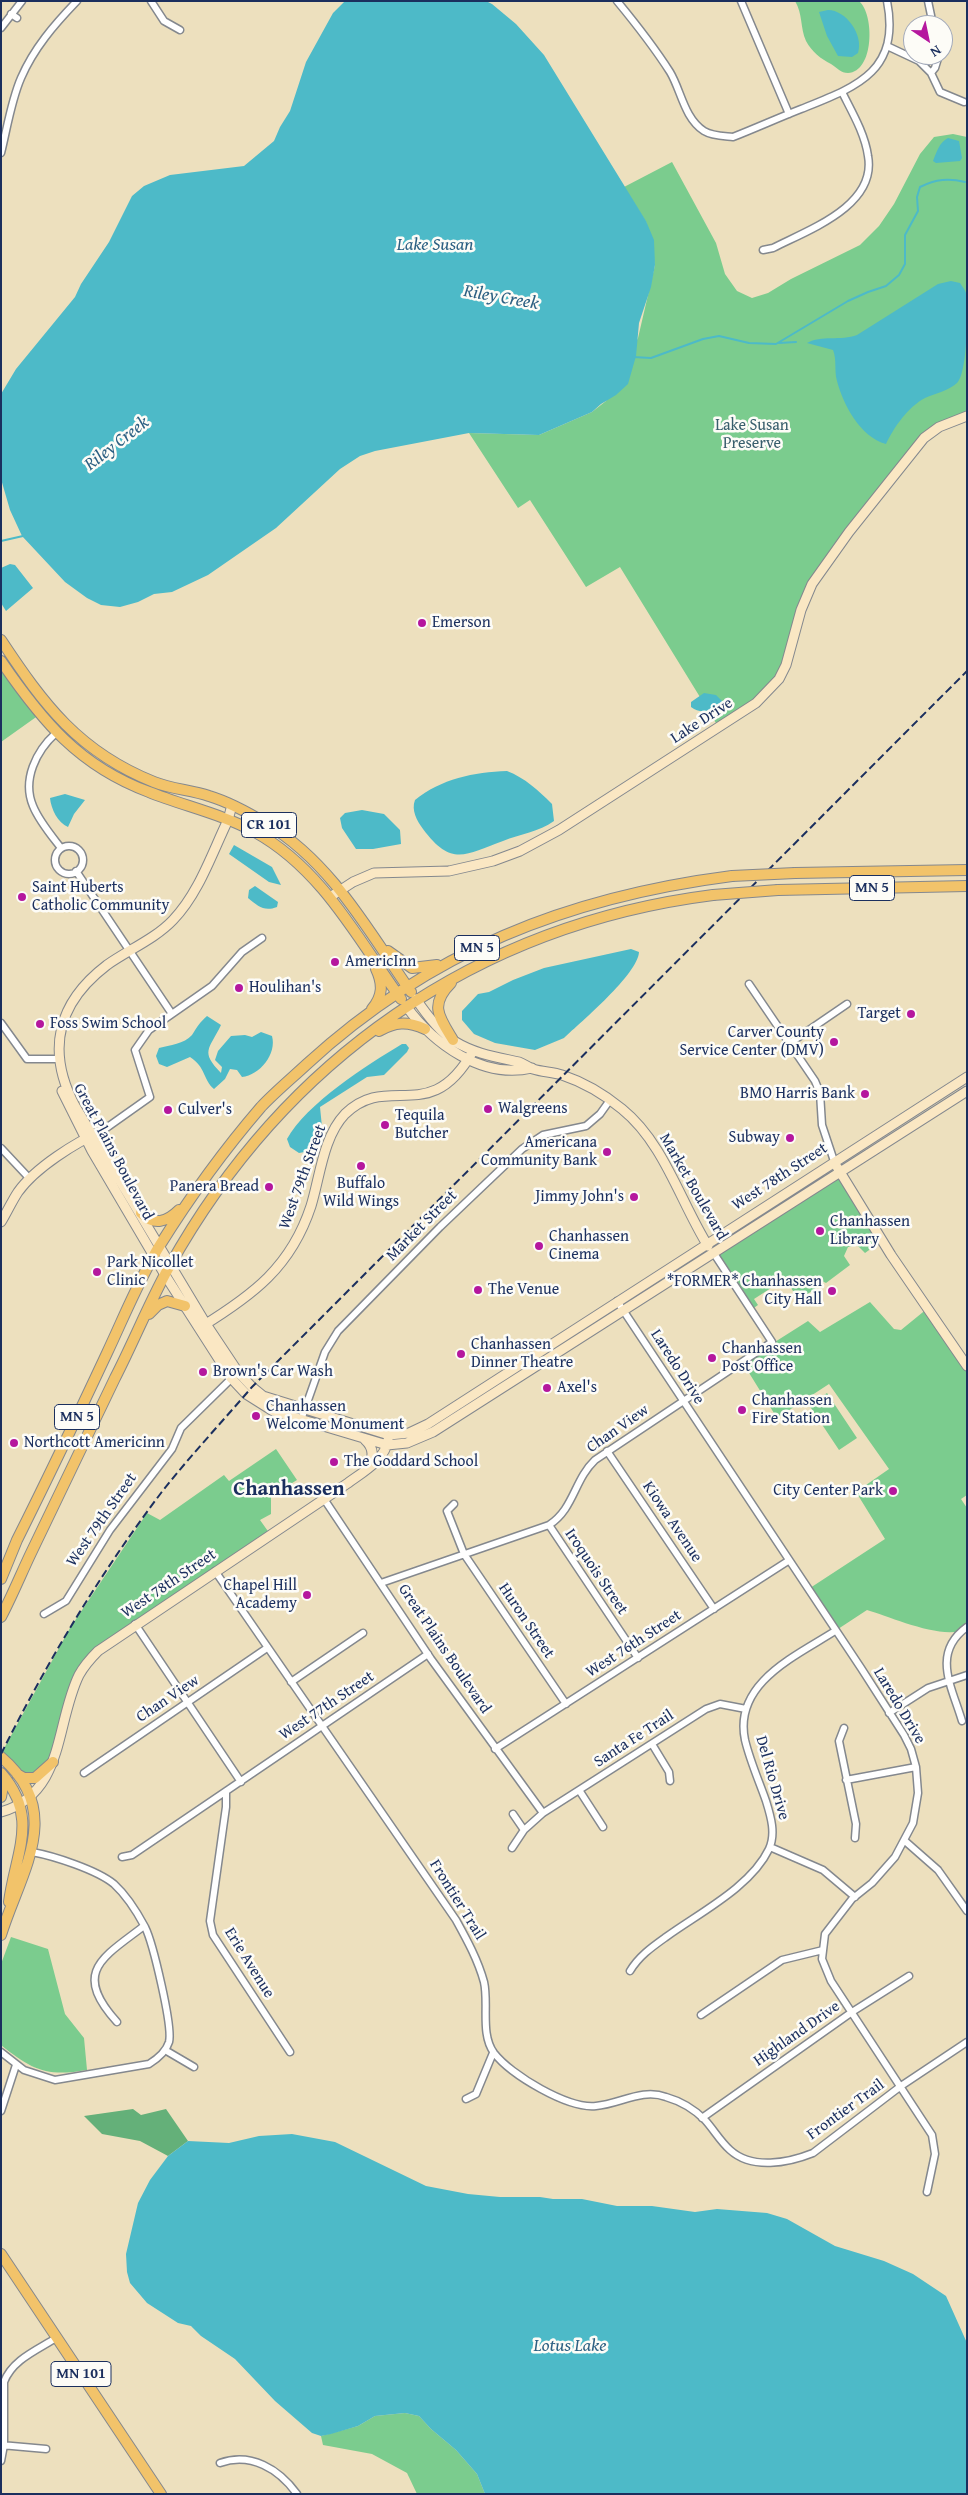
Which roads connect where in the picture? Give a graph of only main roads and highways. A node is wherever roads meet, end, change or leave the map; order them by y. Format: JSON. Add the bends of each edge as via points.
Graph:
{"nodes":[{"id":1,"x":1,"y":640,"type":"edge"},
{"id":2,"x":1,"y":661,"type":"edge"},
{"id":3,"x":967,"y":870,"type":"edge"},
{"id":4,"x":967,"y":886,"type":"edge"},
{"id":5,"x":375,"y":940,"type":"junction"},
{"id":6,"x":370,"y":954,"type":"junction"},
{"id":7,"x":457,"y":958,"type":"junction"},
{"id":8,"x":467,"y":971,"type":"junction"},
{"id":9,"x":408,"y":988,"type":"junction"},
{"id":10,"x":398,"y":994,"type":"junction"},
{"id":11,"x":416,"y":999,"type":"junction"},
{"id":12,"x":406,"y":1006,"type":"junction"},
{"id":13,"x":357,"y":1023,"type":"junction"},
{"id":14,"x":425,"y":1030,"type":"road end"},
{"id":15,"x":453,"y":1040,"type":"road end"},
{"id":16,"x":350,"y":1048,"type":"junction"},
{"id":17,"x":190,"y":1198,"type":"junction"},
{"id":18,"x":141,"y":1214,"type":"road end"},
{"id":19,"x":185,"y":1306,"type":"road end"},
{"id":20,"x":138,"y":1329,"type":"junction"},
{"id":21,"x":1,"y":1579,"type":"edge"},
{"id":22,"x":1,"y":1616,"type":"edge"},
{"id":23,"x":1,"y":1757,"type":"edge"},
{"id":24,"x":53,"y":1762,"type":"road end"},
{"id":25,"x":1,"y":1773,"type":"edge"},
{"id":26,"x":17,"y":1774,"type":"junction"},
{"id":27,"x":1,"y":1779,"type":"edge"},
{"id":28,"x":1,"y":1797,"type":"edge"},
{"id":29,"x":8,"y":1913,"type":"junction"},
{"id":30,"x":1,"y":1935,"type":"edge"},
{"id":31,"x":1,"y":2254,"type":"edge"},
{"id":32,"x":161,"y":2494,"type":"edge"}],
"edges":[{"from":1,"to":5,"type":"main road","name":"Market Boulevard","number":"CR 101","via":[[34,689],[65,724],[103,755],[156,782],[232,805],[268,825],[303,852],[341,890]]},
{"from":2,"to":6,"type":"main road","name":"Market Boulevard","number":"CR 101","via":[[39,715],[92,763],[126,783],[256,832],[283,852],[330,897]]},
{"from":3,"to":7,"type":"main road","number":"MN 5","bridge":true,"via":[[732,876],[660,886],[595,901],[525,926]]},
{"from":4,"to":8,"type":"main road","number":"MN 5","bridge":true,"via":[[778,890],[712,895],[647,905],[588,920],[516,947]]},
{"from":5,"to":7,"type":"main road","via":[[412,968],[426,968]]},
{"from":5,"to":9,"type":"main road","name":"Market Boulevard","number":"CR 101"},
{"from":6,"to":10,"type":"main road","name":"Market Boulevard","number":"CR 101"},
{"from":6,"to":13,"type":"main road","via":[[381,994]]},
{"from":7,"to":9,"type":"main road","number":"MN 5"},
{"from":8,"to":11,"type":"main road","number":"MN 5"},
{"from":8,"to":15,"type":"main road","via":[[449,985],[438,1001],[440,1018]]},
{"from":9,"to":10,"type":"main road","number":"MN 5"},
{"from":9,"to":11,"type":"main road","name":"Market Boulevard","number":"CR 101"},
{"from":10,"to":12,"type":"main road","name":"Market Boulevard","number":"CR 101"},
{"from":10,"to":13,"type":"main road","number":"MN 5"},
{"from":11,"to":12,"type":"main road","number":"MN 5"},
{"from":12,"to":16,"type":"main road","number":"MN 5"},
{"from":13,"to":17,"type":"main road","number":"MN 5","via":[[263,1105]]},
{"from":14,"to":16,"type":"main road","via":[[404,1023],[392,1024]]},
{"from":16,"to":20,"type":"main road","number":"MN 5","via":[[266,1126],[224,1178],[170,1264]]},
{"from":17,"to":18,"type":"main road","via":[[164,1221],[154,1222]]},
{"from":17,"to":21,"type":"main road","number":"MN 5","via":[[153,1256]]},
{"from":19,"to":20,"type":"main road","via":[[170,1301],[160,1304]]},
{"from":20,"to":22,"type":"main road","number":"MN 5"},
{"from":23,"to":26,"type":"main road"},
{"from":24,"to":26,"type":"main road","via":[[35,1778]]},
{"from":25,"to":29,"type":"main road","via":[[13,1789],[23,1825],[23,1844]]},
{"from":26,"to":29,"type":"main road","via":[[30,1798],[35,1823],[32,1852]]},
{"from":27,"to":28,"type":"main road"},
{"from":29,"to":30,"type":"main road"},
{"from":31,"to":32,"type":"main road","number":"MN 101"}]}
